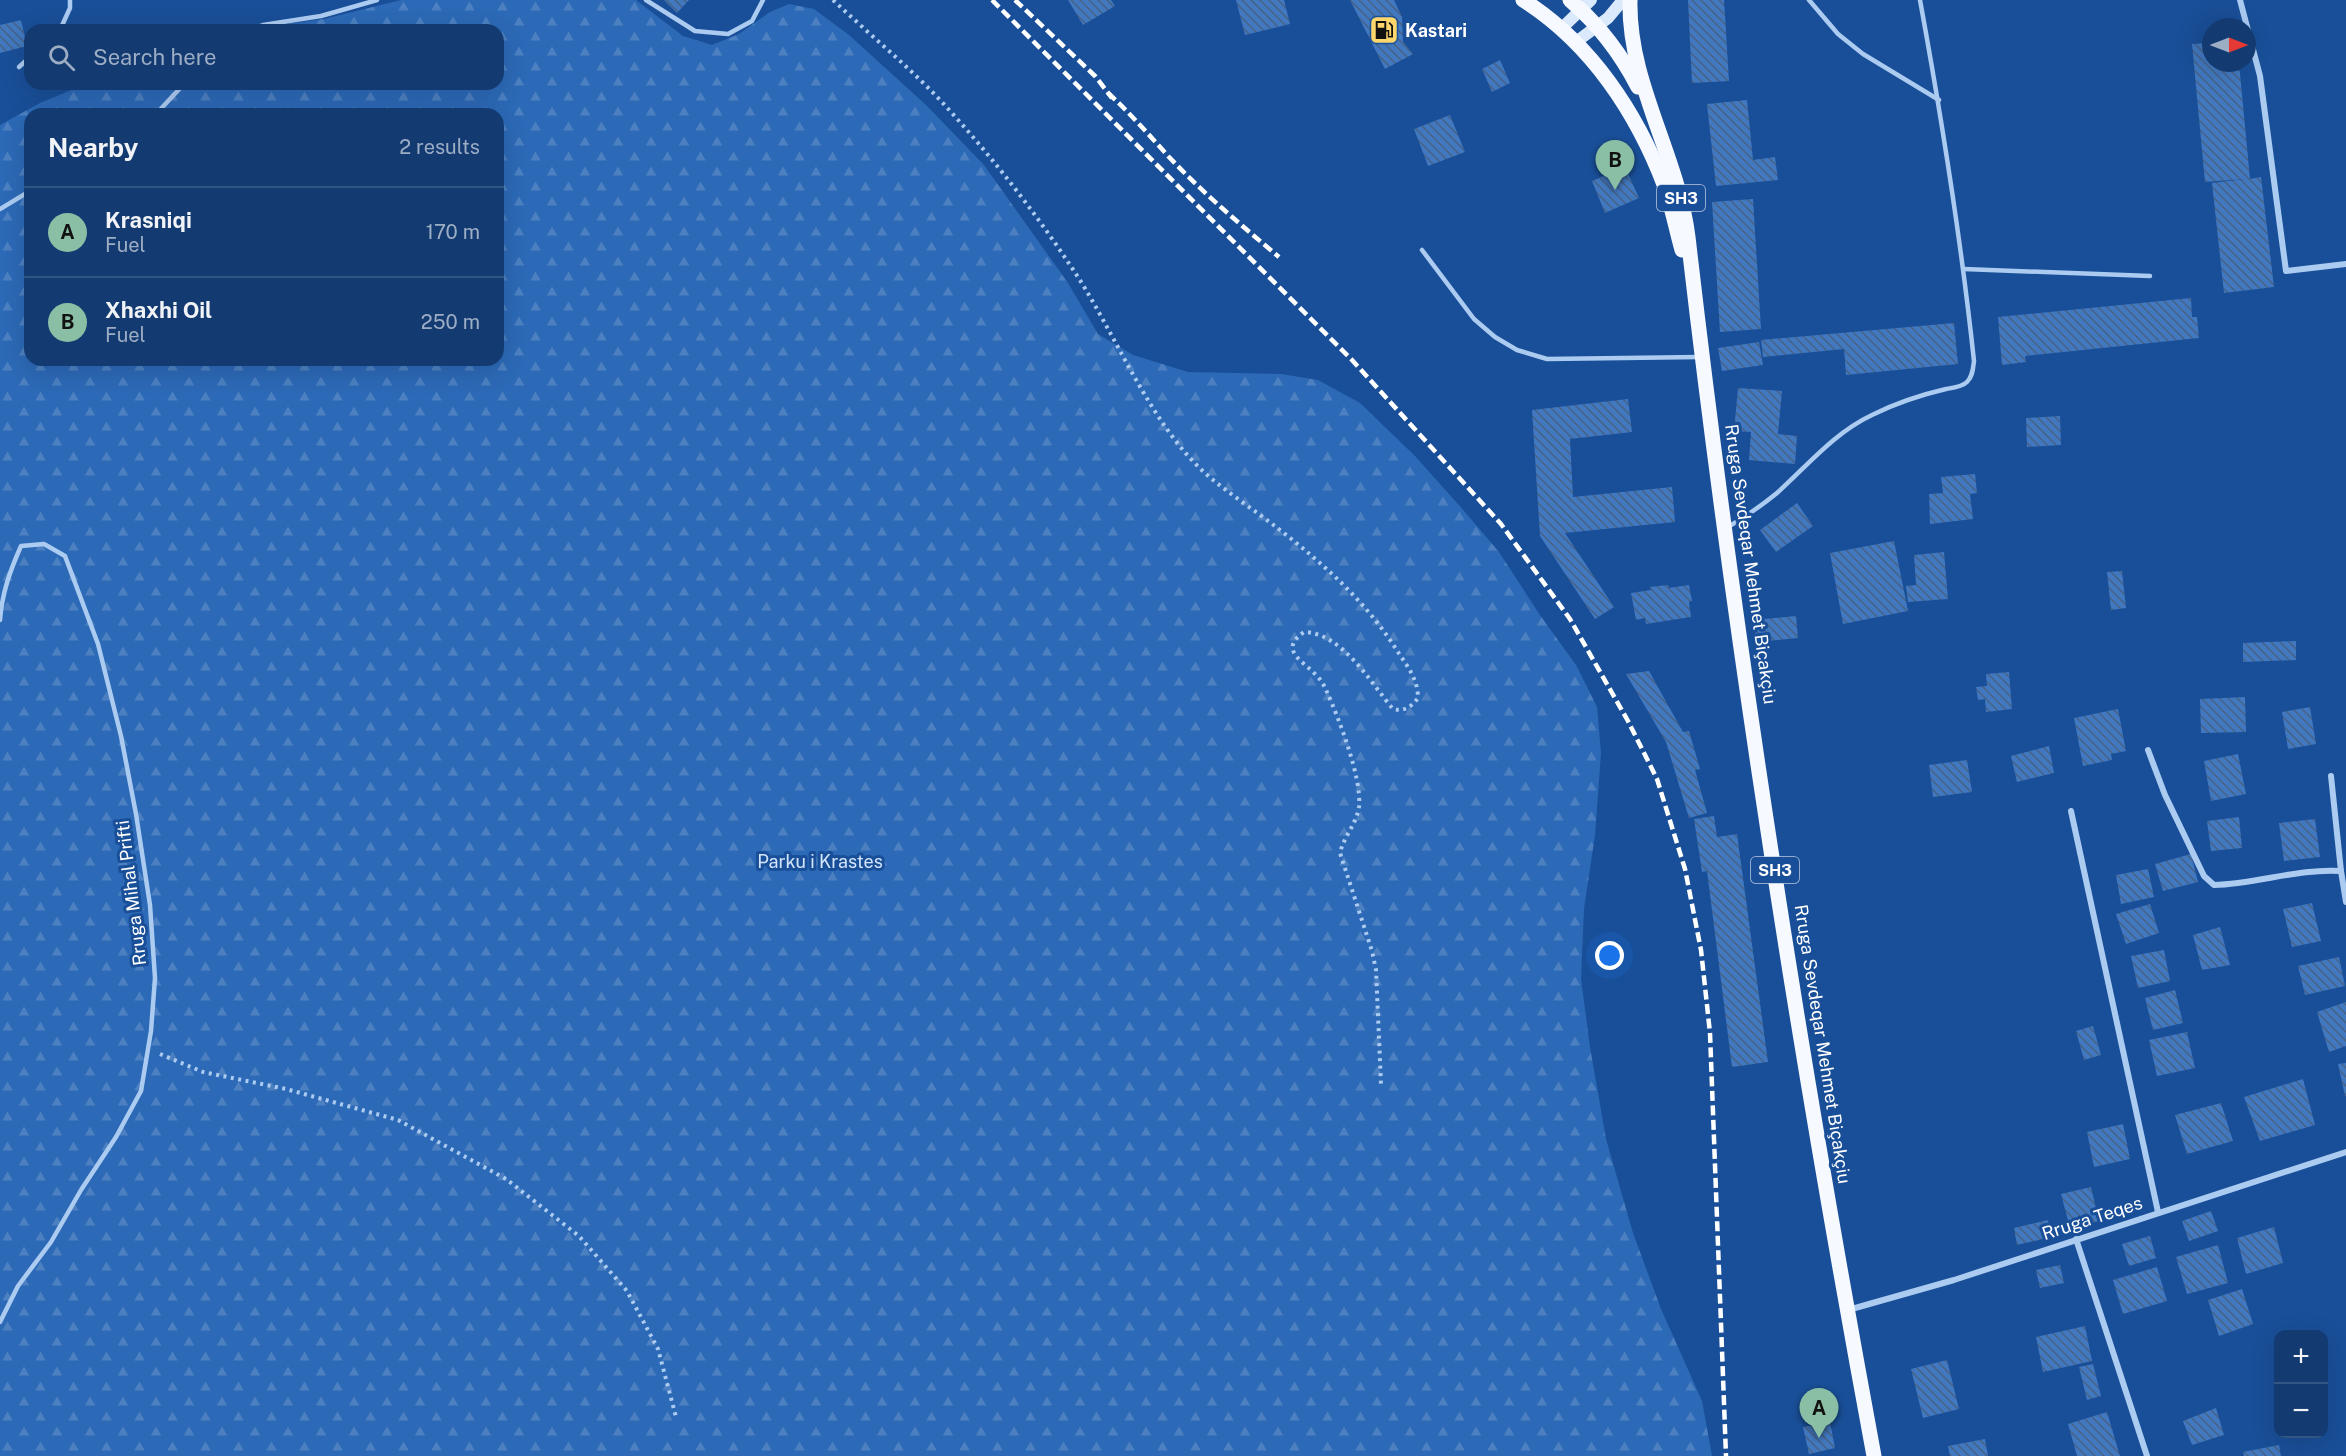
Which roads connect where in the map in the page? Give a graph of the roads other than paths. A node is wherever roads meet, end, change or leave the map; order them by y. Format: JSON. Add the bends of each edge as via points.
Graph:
{"nodes":[{"id":1,"x":70,"y":0,"type":"edge"},
{"id":2,"x":377,"y":0,"type":"edge"},
{"id":3,"x":646,"y":0,"type":"edge"},
{"id":4,"x":763,"y":0,"type":"edge"},
{"id":5,"x":1523,"y":0,"type":"edge"},
{"id":6,"x":1623,"y":0,"type":"edge"},
{"id":7,"x":1630,"y":0,"type":"edge"},
{"id":8,"x":1809,"y":0,"type":"edge"},
{"id":9,"x":1920,"y":0,"type":"edge"},
{"id":10,"x":2240,"y":0,"type":"edge"},
{"id":11,"x":1581,"y":3,"type":"edge"},
{"id":12,"x":63,"y":24,"type":"edge"},
{"id":13,"x":270,"y":24,"type":"edge"},
{"id":14,"x":1598,"y":27,"type":"junction"},
{"id":15,"x":1562,"y":28,"type":"junction"},
{"id":16,"x":1576,"y":42,"type":"junction"},
{"id":17,"x":24,"y":62,"type":"edge"},
{"id":18,"x":19,"y":67,"type":"dead end"},
{"id":19,"x":178,"y":90,"type":"edge"},
{"id":20,"x":1939,"y":100,"type":"junction"},
{"id":21,"x":162,"y":108,"type":"edge"},
{"id":22,"x":1655,"y":119,"type":"junction"},
{"id":23,"x":24,"y":195,"type":"edge"},
{"id":24,"x":0,"y":209,"type":"edge"},
{"id":25,"x":1422,"y":250,"type":"dead end"},
{"id":26,"x":2346,"y":264,"type":"edge"},
{"id":27,"x":1964,"y":269,"type":"junction"},
{"id":28,"x":2150,"y":276,"type":"dead end"},
{"id":29,"x":1693,"y":281,"type":"junction"},
{"id":30,"x":1703,"y":357,"type":"junction"},
{"id":31,"x":1725,"y":528,"type":"junction"},
{"id":32,"x":0,"y":620,"type":"edge"},
{"id":33,"x":2148,"y":750,"type":"dead end"},
{"id":34,"x":2331,"y":776,"type":"dead end"},
{"id":35,"x":2072,"y":812,"type":"dead end"},
{"id":36,"x":2342,"y":871,"type":"junction"},
{"id":37,"x":2346,"y":902,"type":"edge"},
{"id":38,"x":2346,"y":1152,"type":"edge"},
{"id":39,"x":2158,"y":1212,"type":"junction"},
{"id":40,"x":2076,"y":1239,"type":"junction"},
{"id":41,"x":1847,"y":1310,"type":"junction"},
{"id":42,"x":0,"y":1322,"type":"edge"},
{"id":43,"x":1874,"y":1456,"type":"edge"},
{"id":44,"x":2147,"y":1456,"type":"edge"}],
"edges":[{"from":1,"to":12,"type":"lane"},
{"from":2,"to":13,"type":"lane"},
{"from":3,"to":4,"type":"lane","via":[[695,31],[729,34],[752,21]]},
{"from":5,"to":15,"type":"main road","number":"SH3"},
{"from":6,"to":14,"type":"main road"},
{"from":7,"to":22,"type":"main road","via":[[1635,55]]},
{"from":8,"to":20,"type":"lane","via":[[1838,34],[1863,54]]},
{"from":9,"to":20,"type":"lane"},
{"from":10,"to":26,"type":"street","via":[[2260,76],[2286,271]]},
{"from":11,"to":14,"type":"main road","number":"SH3"},
{"from":11,"to":15,"type":"main road"},
{"from":14,"to":16,"type":"main road"},
{"from":14,"to":22,"type":"main road","number":"SH3"},
{"from":15,"to":16,"type":"main road","number":"SH3"},
{"from":16,"to":29,"type":"main road","number":"SH3","via":[[1616,91],[1652,154]]},
{"from":17,"to":18,"type":"lane"},
{"from":19,"to":21,"type":"lane"},
{"from":20,"to":27,"type":"lane"},
{"from":22,"to":29,"type":"main road","number":"SH3","via":[[1678,186]]},
{"from":23,"to":24,"type":"lane"},
{"from":25,"to":30,"type":"lane","via":[[1474,319],[1517,350],[1547,359]]},
{"from":27,"to":28,"type":"lane"},
{"from":27,"to":31,"type":"lane","via":[[1974,361],[1968,382],[1888,406],[1861,420],[1836,437],[1776,494]]},
{"from":29,"to":30,"type":"main road","name":"Rruga Sevdeqar Mehmet Biçakçiu","number":"SH3"},
{"from":30,"to":31,"type":"main road","name":"Rruga Sevdeqar Mehmet Biçakçiu","number":"SH3"},
{"from":31,"to":41,"type":"main road","name":"Rruga Sevdeqar Mehmet Biçakçiu","number":"SH3","via":[[1770,842]]},
{"from":32,"to":42,"type":"lane","name":"Rruga Mihal Prifti","via":[[9,573],[21,546],[45,544],[65,556],[98,644],[122,736],[150,905],[155,978],[141,1091],[51,1242],[18,1286]]},
{"from":33,"to":36,"type":"street","via":[[2164,795],[2204,876],[2214,885],[2322,870]]},
{"from":34,"to":36,"type":"street"},
{"from":35,"to":39,"type":"street"},
{"from":36,"to":37,"type":"street"},
{"from":38,"to":39,"type":"street","name":"Rruga Teqes"},
{"from":39,"to":40,"type":"street","name":"Rruga Teqes"},
{"from":40,"to":41,"type":"street","name":"Rruga Teqes","via":[[1954,1280]]},
{"from":40,"to":44,"type":"street"},
{"from":41,"to":43,"type":"main road","name":"Rruga Sevdeqar Mehmet Biçakçiu","number":"SH3"}]}
